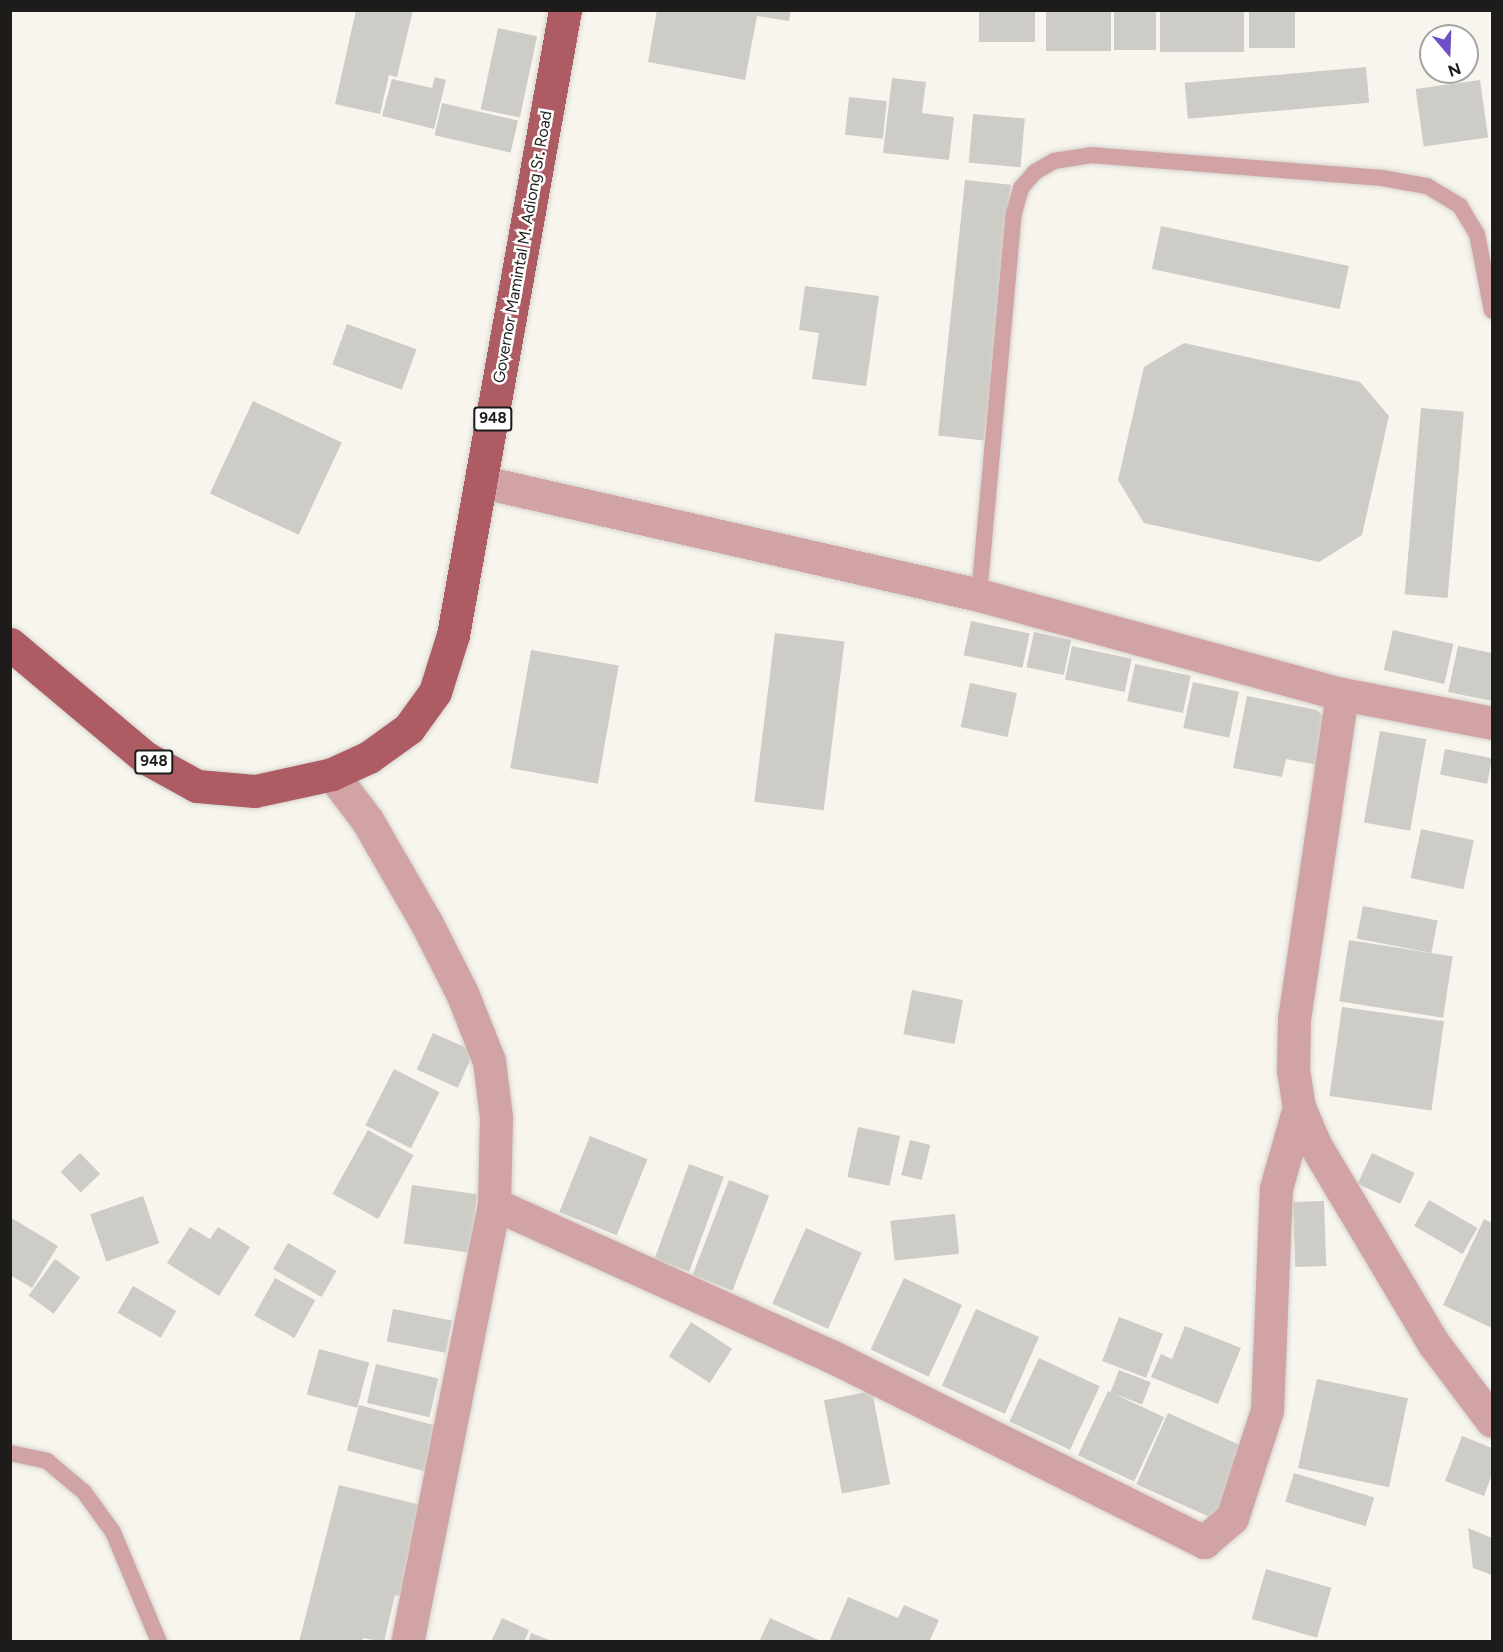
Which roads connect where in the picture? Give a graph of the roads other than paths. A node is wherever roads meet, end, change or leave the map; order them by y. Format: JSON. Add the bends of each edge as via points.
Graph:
{"nodes":[{"id":1,"x":565,"y":10,"type":"edge"},
{"id":2,"x":1492,"y":310,"type":"edge"},
{"id":3,"x":483,"y":482,"type":"junction"},
{"id":4,"x":979,"y":595,"type":"junction"},
{"id":5,"x":10,"y":644,"type":"edge"},
{"id":6,"x":1342,"y":694,"type":"junction"},
{"id":7,"x":1492,"y":723,"type":"edge"},
{"id":8,"x":332,"y":774,"type":"junction"},
{"id":9,"x":1299,"y":1107,"type":"junction"},
{"id":10,"x":494,"y":1204,"type":"junction"},
{"id":11,"x":1492,"y":1421,"type":"edge"},
{"id":12,"x":10,"y":1453,"type":"edge"},
{"id":13,"x":159,"y":1641,"type":"edge"},
{"id":14,"x":407,"y":1641,"type":"edge"}],
"edges":[{"from":1,"to":3,"type":"main road","name":"Governor Mamintal M. Adiong Sr. Road","number":"948"},
{"from":2,"to":4,"type":"lane","via":[[1477,234],[1460,206],[1427,186],[1382,178],[1090,155],[1054,161],[1035,172],[1021,188],[1014,213]]},
{"from":3,"to":4,"type":"street"},
{"from":3,"to":8,"type":"main road","name":"Governor Mamintal M. Adiong Sr. Road","number":"948","via":[[453,635],[435,692],[410,728],[369,758]]},
{"from":4,"to":6,"type":"street"},
{"from":5,"to":8,"type":"main road","name":"Governor Mamintal M. Adiong Sr. Road","number":"948","via":[[146,758],[197,786],[255,791]]},
{"from":6,"to":7,"type":"street"},
{"from":6,"to":9,"type":"street","via":[[1294,1019],[1293,1070]]},
{"from":8,"to":10,"type":"street","via":[[367,820],[428,924],[489,1061],[496,1117]]},
{"from":9,"to":10,"type":"street","via":[[1276,1188],[1267,1410],[1232,1518],[1204,1542],[831,1356]]},
{"from":9,"to":11,"type":"street","via":[[1314,1143],[1428,1334]]},
{"from":10,"to":14,"type":"street"},
{"from":12,"to":13,"type":"lane","via":[[47,1461],[84,1492],[113,1532]]}]}
